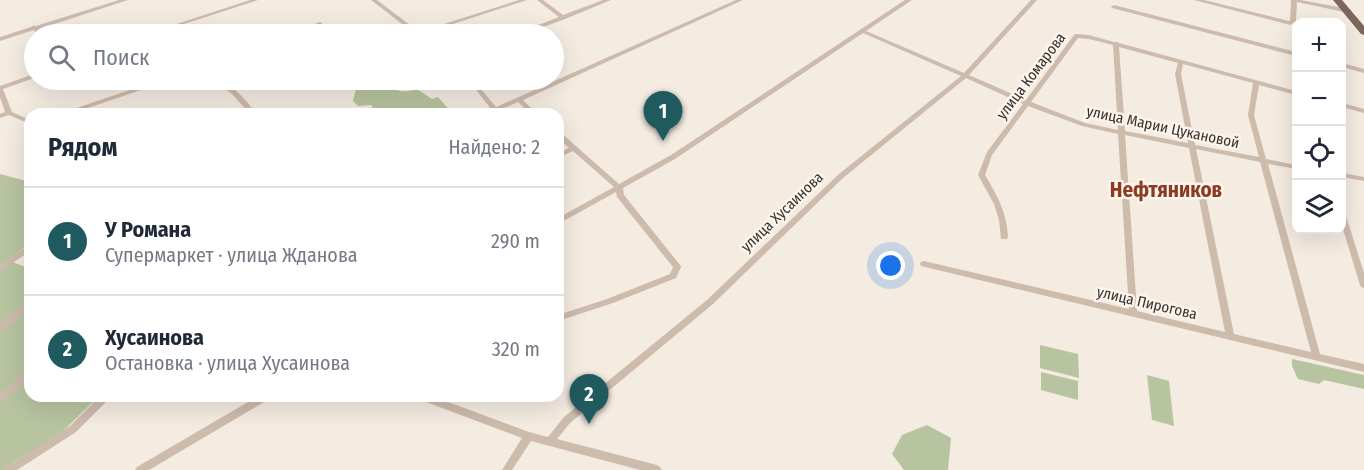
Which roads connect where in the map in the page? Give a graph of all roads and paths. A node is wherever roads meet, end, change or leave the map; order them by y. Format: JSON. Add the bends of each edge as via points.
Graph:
{"nodes":[{"id":1,"x":125,"y":0,"type":"edge"},
{"id":2,"x":255,"y":0,"type":"edge"},
{"id":3,"x":374,"y":0,"type":"edge"},
{"id":4,"x":524,"y":0,"type":"edge"},
{"id":5,"x":540,"y":0,"type":"edge"},
{"id":6,"x":608,"y":0,"type":"edge"},
{"id":7,"x":740,"y":0,"type":"edge"},
{"id":8,"x":909,"y":0,"type":"edge"},
{"id":9,"x":1034,"y":0,"type":"edge"},
{"id":10,"x":1197,"y":0,"type":"edge"},
{"id":11,"x":1293,"y":0,"type":"edge"},
{"id":12,"x":1336,"y":0,"type":"edge"},
{"id":13,"x":1114,"y":7,"type":"dead end"},
{"id":14,"x":1349,"y":11,"type":"junction"},
{"id":15,"x":563,"y":18,"type":"junction"},
{"id":16,"x":44,"y":24,"type":"edge"},
{"id":17,"x":180,"y":24,"type":"edge"},
{"id":18,"x":405,"y":24,"type":"edge"},
{"id":19,"x":449,"y":24,"type":"edge"},
{"id":20,"x":547,"y":24,"type":"edge"},
{"id":21,"x":24,"y":31,"type":"edge"},
{"id":22,"x":862,"y":31,"type":"junction"},
{"id":23,"x":1364,"y":32,"type":"edge"},
{"id":24,"x":0,"y":39,"type":"edge"},
{"id":25,"x":1116,"y":44,"type":"junction"},
{"id":26,"x":1292,"y":53,"type":"edge"},
{"id":27,"x":1181,"y":61,"type":"junction"},
{"id":28,"x":1346,"y":66,"type":"edge"},
{"id":29,"x":1364,"y":71,"type":"edge"},
{"id":30,"x":965,"y":76,"type":"junction"},
{"id":31,"x":564,"y":79,"type":"edge"},
{"id":32,"x":24,"y":80,"type":"edge"},
{"id":33,"x":1256,"y":82,"type":"junction"},
{"id":34,"x":0,"y":88,"type":"edge"},
{"id":35,"x":139,"y":90,"type":"edge"},
{"id":36,"x":232,"y":90,"type":"edge"},
{"id":37,"x":479,"y":90,"type":"edge"},
{"id":38,"x":539,"y":90,"type":"edge"},
{"id":39,"x":1292,"y":92,"type":"edge"},
{"id":40,"x":519,"y":99,"type":"junction"},
{"id":41,"x":1027,"y":104,"type":"junction"},
{"id":42,"x":1346,"y":106,"type":"edge"},
{"id":43,"x":80,"y":108,"type":"edge"},
{"id":44,"x":248,"y":108,"type":"edge"},
{"id":45,"x":493,"y":108,"type":"edge"},
{"id":46,"x":499,"y":108,"type":"edge"},
{"id":47,"x":528,"y":108,"type":"edge"},
{"id":48,"x":1364,"y":111,"type":"edge"},
{"id":49,"x":9,"y":113,"type":"junction"},
{"id":50,"x":0,"y":116,"type":"edge"},
{"id":51,"x":24,"y":119,"type":"edge"},
{"id":52,"x":1121,"y":134,"type":"junction"},
{"id":53,"x":564,"y":139,"type":"edge"},
{"id":54,"x":1192,"y":147,"type":"junction"},
{"id":55,"x":574,"y":148,"type":"junction"},
{"id":56,"x":564,"y":153,"type":"edge"},
{"id":57,"x":1265,"y":161,"type":"junction"},
{"id":58,"x":1292,"y":166,"type":"edge"},
{"id":59,"x":1346,"y":176,"type":"edge"},
{"id":60,"x":1364,"y":179,"type":"edge"},
{"id":61,"x":620,"y":188,"type":"junction"},
{"id":62,"x":564,"y":218,"type":"edge"},
{"id":63,"x":1346,"y":231,"type":"edge"},
{"id":64,"x":1004,"y":237,"type":"dead end"},
{"id":65,"x":24,"y":251,"type":"edge"},
{"id":66,"x":924,"y":264,"type":"dead end"},
{"id":67,"x":0,"y":269,"type":"edge"},
{"id":68,"x":1364,"y":285,"type":"edge"},
{"id":69,"x":24,"y":309,"type":"edge"},
{"id":70,"x":1133,"y":314,"type":"junction"},
{"id":71,"x":564,"y":316,"type":"edge"},
{"id":72,"x":0,"y":328,"type":"edge"},
{"id":73,"x":1230,"y":337,"type":"junction"},
{"id":74,"x":1317,"y":357,"type":"junction"},
{"id":75,"x":1364,"y":368,"type":"edge"},
{"id":76,"x":24,"y":378,"type":"edge"},
{"id":77,"x":0,"y":398,"type":"edge"},
{"id":78,"x":100,"y":402,"type":"edge"},
{"id":79,"x":256,"y":402,"type":"edge"},
{"id":80,"x":438,"y":402,"type":"edge"},
{"id":81,"x":529,"y":436,"type":"junction"},
{"id":82,"x":549,"y":442,"type":"junction"},
{"id":83,"x":9,"y":470,"type":"edge"},
{"id":84,"x":140,"y":470,"type":"edge"},
{"id":85,"x":507,"y":470,"type":"edge"},
{"id":86,"x":657,"y":470,"type":"edge"}],
"edges":[{"from":1,"to":16,"type":"street"},
{"from":2,"to":17,"type":"street"},
{"from":3,"to":18,"type":"street"},
{"from":4,"to":19,"type":"street"},
{"from":5,"to":15,"type":"street"},
{"from":6,"to":15,"type":"street"},
{"from":7,"to":31,"type":"street"},
{"from":8,"to":22,"type":"street"},
{"from":9,"to":30,"type":"street","name":"улица Хусаинова"},
{"from":10,"to":11,"type":"street","via":[[1290,22]]},
{"from":11,"to":14,"type":"street"},
{"from":12,"to":14,"type":"main road"},
{"from":13,"to":26,"type":"street"},
{"from":14,"to":23,"type":"main road"},
{"from":15,"to":20,"type":"street"},
{"from":21,"to":24,"type":"street"},
{"from":22,"to":30,"type":"street","name":"улица Марии Цукановой"},
{"from":22,"to":61,"type":"street","via":[[673,158]]},
{"from":25,"to":27,"type":"street","name":"улица Комарова"},
{"from":25,"to":41,"type":"street","name":"улица Комарова","via":[[1076,36]]},
{"from":25,"to":52,"type":"street"},
{"from":27,"to":33,"type":"street","name":"улица Комарова"},
{"from":27,"to":54,"type":"street","via":[[1178,74]]},
{"from":28,"to":29,"type":"street"},
{"from":30,"to":41,"type":"street","name":"улица Марии Цукановой"},
{"from":30,"to":82,"type":"street","name":"улица Хусаинова","via":[[841,176],[710,302],[567,420]]},
{"from":32,"to":34,"type":"street"},
{"from":33,"to":39,"type":"street","name":"улица Комарова"},
{"from":33,"to":57,"type":"street","via":[[1251,115]]},
{"from":34,"to":49,"type":"street"},
{"from":35,"to":43,"type":"street"},
{"from":36,"to":44,"type":"street"},
{"from":37,"to":45,"type":"street"},
{"from":38,"to":40,"type":"street"},
{"from":40,"to":46,"type":"street"},
{"from":40,"to":47,"type":"street"},
{"from":41,"to":52,"type":"street","name":"улица Марии Цукановой"},
{"from":41,"to":64,"type":"street","name":"улица Комарова","via":[[989,154],[981,175],[1000,210]]},
{"from":42,"to":48,"type":"street"},
{"from":49,"to":50,"type":"street"},
{"from":49,"to":51,"type":"street"},
{"from":52,"to":54,"type":"street","name":"улица Марии Цукановой"},
{"from":52,"to":70,"type":"street"},
{"from":53,"to":55,"type":"street"},
{"from":54,"to":57,"type":"street","name":"улица Марии Цукановой"},
{"from":54,"to":73,"type":"street"},
{"from":55,"to":56,"type":"street"},
{"from":55,"to":61,"type":"street"},
{"from":57,"to":58,"type":"street","name":"улица Марии Цукановой"},
{"from":57,"to":74,"type":"street"},
{"from":59,"to":60,"type":"street"},
{"from":61,"to":62,"type":"street"},
{"from":61,"to":71,"type":"street","via":[[620,195],[677,267],[673,276]]},
{"from":63,"to":68,"type":"street"},
{"from":65,"to":67,"type":"street"},
{"from":66,"to":70,"type":"street","name":"улица Пирогова"},
{"from":69,"to":72,"type":"street"},
{"from":70,"to":73,"type":"street","name":"улица Пирогова"},
{"from":73,"to":74,"type":"street","name":"улица Пирогова"},
{"from":74,"to":75,"type":"street","name":"улица Пирогова"},
{"from":76,"to":77,"type":"street"},
{"from":78,"to":83,"type":"street","via":[[73,429]]},
{"from":79,"to":84,"type":"street"},
{"from":80,"to":81,"type":"street"},
{"from":81,"to":82,"type":"street"},
{"from":81,"to":85,"type":"street"},
{"from":82,"to":86,"type":"street"}]}
